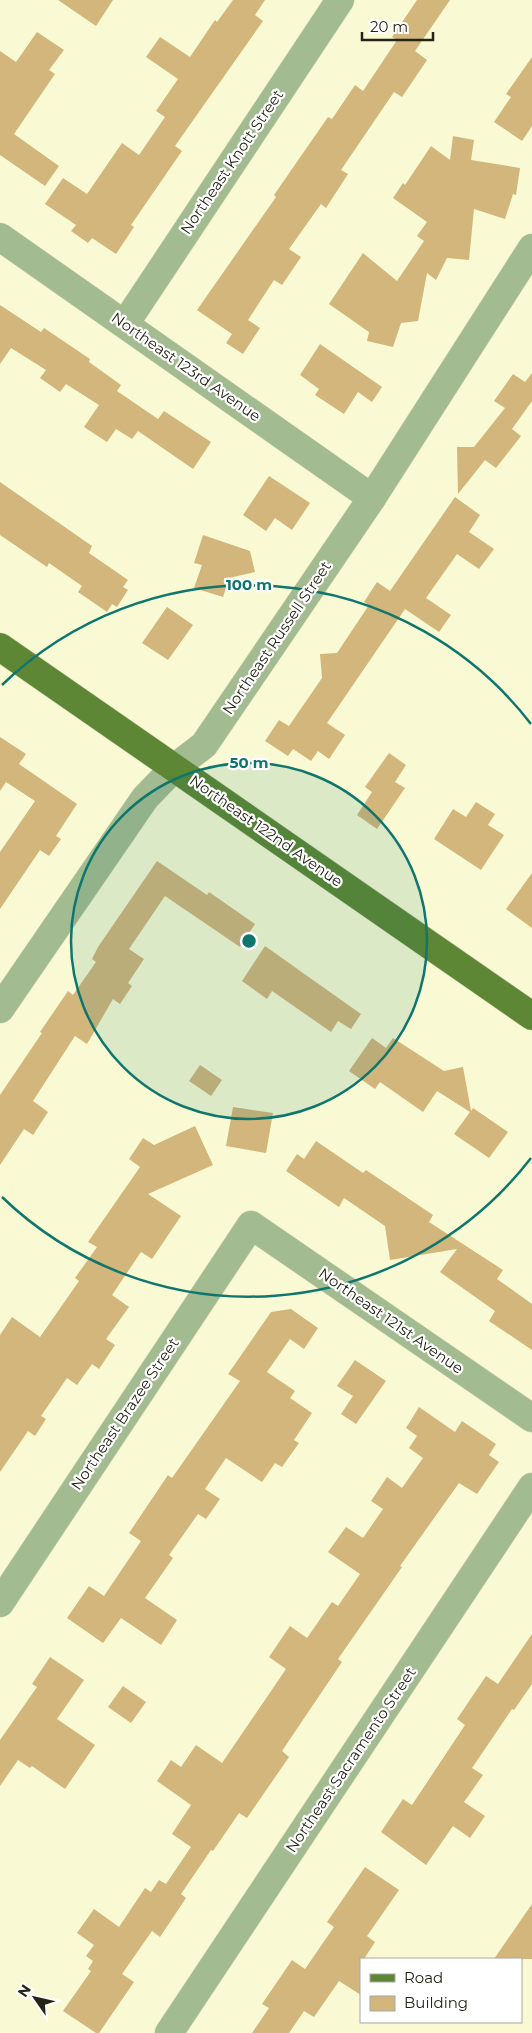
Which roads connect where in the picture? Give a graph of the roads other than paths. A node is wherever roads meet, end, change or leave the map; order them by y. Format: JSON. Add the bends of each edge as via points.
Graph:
{"nodes":[{"id":1,"x":340,"y":0,"type":"edge"},
{"id":2,"x":0,"y":238,"type":"edge"},
{"id":3,"x":532,"y":248,"type":"edge"},
{"id":4,"x":125,"y":324,"type":"junction"},
{"id":5,"x":372,"y":498,"type":"junction"},
{"id":6,"x":0,"y":647,"type":"edge"},
{"id":7,"x":174,"y":768,"type":"junction"},
{"id":8,"x":0,"y":1009,"type":"edge"},
{"id":9,"x":532,"y":1016,"type":"edge"},
{"id":10,"x":251,"y":1225,"type":"joint"},
{"id":11,"x":532,"y":1418,"type":"edge"},
{"id":12,"x":532,"y":1487,"type":"edge"},
{"id":13,"x":0,"y":1603,"type":"edge"},
{"id":14,"x":169,"y":2033,"type":"edge"}],
"edges":[{"from":1,"to":4,"type":"street","name":"Northeast Knott Street"},
{"from":2,"to":4,"type":"street","name":"Northeast 123rd Avenue"},
{"from":3,"to":5,"type":"street","name":"Northeast Russell Street"},
{"from":4,"to":5,"type":"street","name":"Northeast 123rd Avenue"},
{"from":5,"to":7,"type":"street","name":"Northeast Russell Street","via":[[204,745]]},
{"from":6,"to":7,"type":"main road","name":"Northeast 122nd Avenue"},
{"from":7,"to":8,"type":"street","name":"Northeast Russell Street","via":[[145,798]]},
{"from":7,"to":9,"type":"main road","name":"Northeast 122nd Avenue"},
{"from":10,"to":11,"type":"street","name":"Northeast 121st Avenue"},
{"from":10,"to":13,"type":"street","name":"Northeast Brazee Street"},
{"from":12,"to":14,"type":"street","name":"Northeast Sacramento Street"}]}
